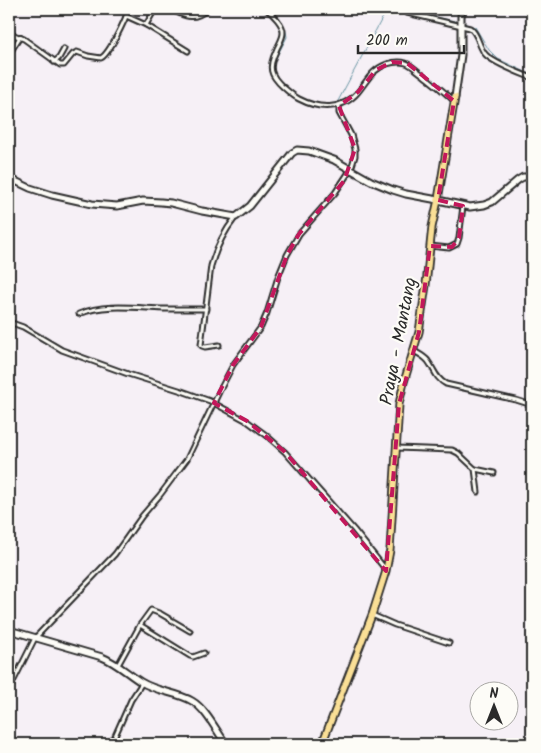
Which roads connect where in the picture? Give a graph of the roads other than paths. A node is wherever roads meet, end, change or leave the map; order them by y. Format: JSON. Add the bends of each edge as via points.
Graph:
{"nodes":[{"id":1,"x":129,"y":9,"type":"edge"},
{"id":2,"x":155,"y":9,"type":"edge"},
{"id":3,"x":170,"y":9,"type":"edge"},
{"id":4,"x":208,"y":9,"type":"edge"},
{"id":5,"x":266,"y":9,"type":"edge"},
{"id":6,"x":463,"y":9,"type":"edge"},
{"id":7,"x":407,"y":13,"type":"dead end"},
{"id":8,"x":126,"y":16,"type":"junction"},
{"id":9,"x":146,"y":25,"type":"junction"},
{"id":10,"x":461,"y":25,"type":"junction"},
{"id":11,"x":9,"y":33,"type":"edge"},
{"id":12,"x":20,"y":37,"type":"junction"},
{"id":13,"x":64,"y":49,"type":"dead end"},
{"id":14,"x":188,"y":51,"type":"dead end"},
{"id":15,"x":9,"y":54,"type":"edge"},
{"id":16,"x":54,"y":62,"type":"junction"},
{"id":17,"x":532,"y":78,"type":"edge"},
{"id":18,"x":455,"y":97,"type":"junction"},
{"id":19,"x":339,"y":106,"type":"junction"},
{"id":20,"x":351,"y":169,"type":"junction"},
{"id":21,"x":532,"y":177,"type":"edge"},
{"id":22,"x":9,"y":178,"type":"edge"},
{"id":23,"x":438,"y":200,"type":"junction"},
{"id":24,"x":463,"y":206,"type":"junction"},
{"id":25,"x":236,"y":217,"type":"junction"},
{"id":26,"x":430,"y":246,"type":"junction"},
{"id":27,"x":206,"y":309,"type":"junction"},
{"id":28,"x":79,"y":314,"type":"dead end"},
{"id":29,"x":9,"y":322,"type":"edge"},
{"id":30,"x":219,"y":345,"type":"dead end"},
{"id":31,"x":414,"y":351,"type":"junction"},
{"id":32,"x":214,"y":403,"type":"junction"},
{"id":33,"x":532,"y":405,"type":"edge"},
{"id":34,"x":397,"y":448,"type":"junction"},
{"id":35,"x":475,"y":469,"type":"junction"},
{"id":36,"x":494,"y":473,"type":"dead end"},
{"id":37,"x":478,"y":492,"type":"dead end"},
{"id":38,"x":386,"y":571,"type":"junction"},
{"id":39,"x":372,"y":614,"type":"junction"},
{"id":40,"x":140,"y":625,"type":"junction"},
{"id":41,"x":9,"y":630,"type":"edge"},
{"id":42,"x":190,"y":631,"type":"dead end"},
{"id":43,"x":35,"y":638,"type":"junction"},
{"id":44,"x":449,"y":643,"type":"dead end"},
{"id":45,"x":204,"y":653,"type":"dead end"},
{"id":46,"x":118,"y":666,"type":"junction"},
{"id":47,"x":142,"y":682,"type":"junction"},
{"id":48,"x":9,"y":690,"type":"edge"},
{"id":49,"x":110,"y":744,"type":"edge"},
{"id":50,"x":226,"y":744,"type":"edge"},
{"id":51,"x":322,"y":744,"type":"edge"}],
"edges":[{"from":1,"to":8,"type":"street"},
{"from":2,"to":9,"type":"street"},
{"from":3,"to":4,"type":"street","via":[[189,17],[198,16]]},
{"from":5,"to":19,"type":"street","via":[[283,32],[272,62],[274,79],[296,98],[320,107]]},
{"from":6,"to":10,"type":"street","name":"Praya - Mantang"},
{"from":7,"to":10,"type":"street"},
{"from":8,"to":9,"type":"street"},
{"from":8,"to":16,"type":"street","via":[[103,57],[77,52],[64,65]]},
{"from":9,"to":14,"type":"street"},
{"from":10,"to":17,"type":"street","via":[[473,29],[486,55]]},
{"from":10,"to":18,"type":"street","name":"Praya - Mantang","via":[[461,56]]},
{"from":11,"to":12,"type":"street"},
{"from":12,"to":15,"type":"street"},
{"from":12,"to":16,"type":"street"},
{"from":13,"to":16,"type":"street"},
{"from":18,"to":19,"type":"street","via":[[411,66],[392,62],[370,75],[353,97]]},
{"from":18,"to":23,"type":"main road","name":"Praya - Mantang"},
{"from":19,"to":20,"type":"street","via":[[354,148]]},
{"from":20,"to":23,"type":"street","via":[[393,190]]},
{"from":20,"to":25,"type":"street","via":[[309,151],[297,150],[250,206]]},
{"from":20,"to":32,"type":"street","via":[[287,254],[261,327],[233,365]]},
{"from":21,"to":24,"type":"street","via":[[518,180],[484,206]]},
{"from":22,"to":25,"type":"street","via":[[52,195],[92,204],[117,206],[143,201],[161,202]]},
{"from":23,"to":24,"type":"street"},
{"from":23,"to":26,"type":"main road","name":"Praya - Mantang"},
{"from":24,"to":26,"type":"street","via":[[457,244],[449,248]]},
{"from":25,"to":27,"type":"street","via":[[214,258]]},
{"from":26,"to":31,"type":"main road","name":"Praya - Mantang"},
{"from":27,"to":28,"type":"street","via":[[129,307]]},
{"from":27,"to":30,"type":"street","via":[[201,345]]},
{"from":29,"to":32,"type":"street","via":[[62,350]]},
{"from":31,"to":33,"type":"street","via":[[427,360],[446,384]]},
{"from":31,"to":34,"type":"main road","name":"Praya - Mantang","via":[[399,404]]},
{"from":32,"to":38,"type":"street","via":[[247,421],[285,452]]},
{"from":32,"to":43,"type":"street","via":[[187,459],[160,495],[120,547]]},
{"from":34,"to":35,"type":"street","via":[[452,450]]},
{"from":34,"to":38,"type":"main road","name":"Praya - Mantang"},
{"from":35,"to":36,"type":"street"},
{"from":35,"to":37,"type":"street"},
{"from":38,"to":39,"type":"main road","name":"Praya - Mantang"},
{"from":39,"to":44,"type":"street"},
{"from":39,"to":51,"type":"main road","name":"Praya - Mantang"},
{"from":40,"to":42,"type":"street","via":[[151,610]]},
{"from":40,"to":45,"type":"street","via":[[190,656]]},
{"from":40,"to":46,"type":"street"},
{"from":41,"to":43,"type":"street"},
{"from":43,"to":46,"type":"street","via":[[102,657]]},
{"from":43,"to":48,"type":"street"},
{"from":46,"to":47,"type":"street"},
{"from":47,"to":49,"type":"street"},
{"from":47,"to":50,"type":"street","via":[[194,702]]}]}
